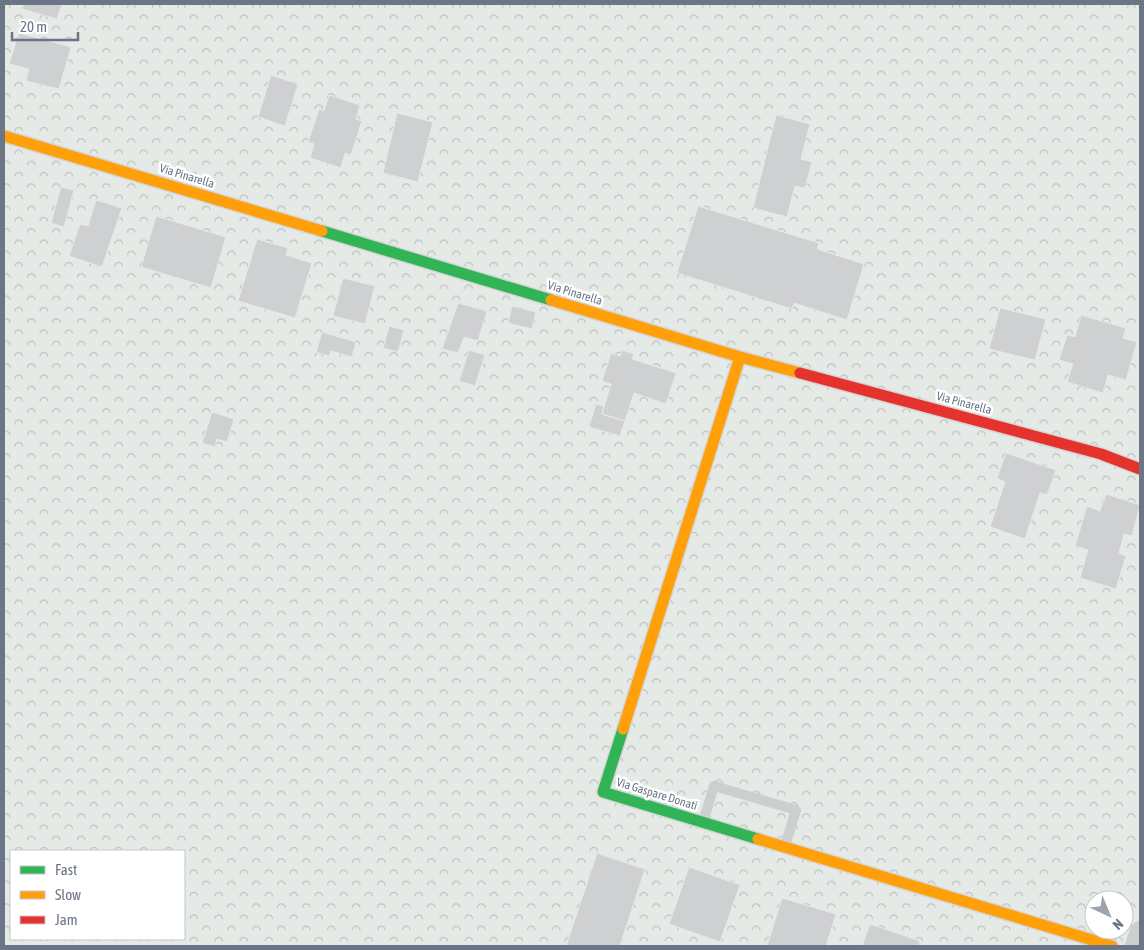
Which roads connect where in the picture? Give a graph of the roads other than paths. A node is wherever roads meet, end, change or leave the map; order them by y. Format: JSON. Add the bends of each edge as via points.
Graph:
{"nodes":[{"id":1,"x":4,"y":136,"type":"edge"},
{"id":2,"x":740,"y":357,"type":"junction"},
{"id":3,"x":1140,"y":469,"type":"edge"},
{"id":4,"x":703,"y":822,"type":"junction"},
{"id":5,"x":785,"y":847,"type":"junction"},
{"id":6,"x":1140,"y":931,"type":"edge"},
{"id":7,"x":1112,"y":946,"type":"edge"},
{"id":8,"x":1135,"y":946,"type":"edge"}],
"edges":[{"from":1,"to":2,"type":"street","name":"Via Pinarella"},
{"from":2,"to":3,"type":"street","name":"Via Pinarella","via":[[1101,454]]},
{"from":2,"to":4,"type":"street","name":"Via Gaspare Donati","via":[[602,792]]},
{"from":4,"to":5,"type":"street","name":"Via Gaspare Donati"},
{"from":4,"to":5,"type":"lane","via":[[714,786],[796,810]]},
{"from":5,"to":7,"type":"street","name":"Via Gaspare Donati"},
{"from":6,"to":8,"type":"street"}]}
